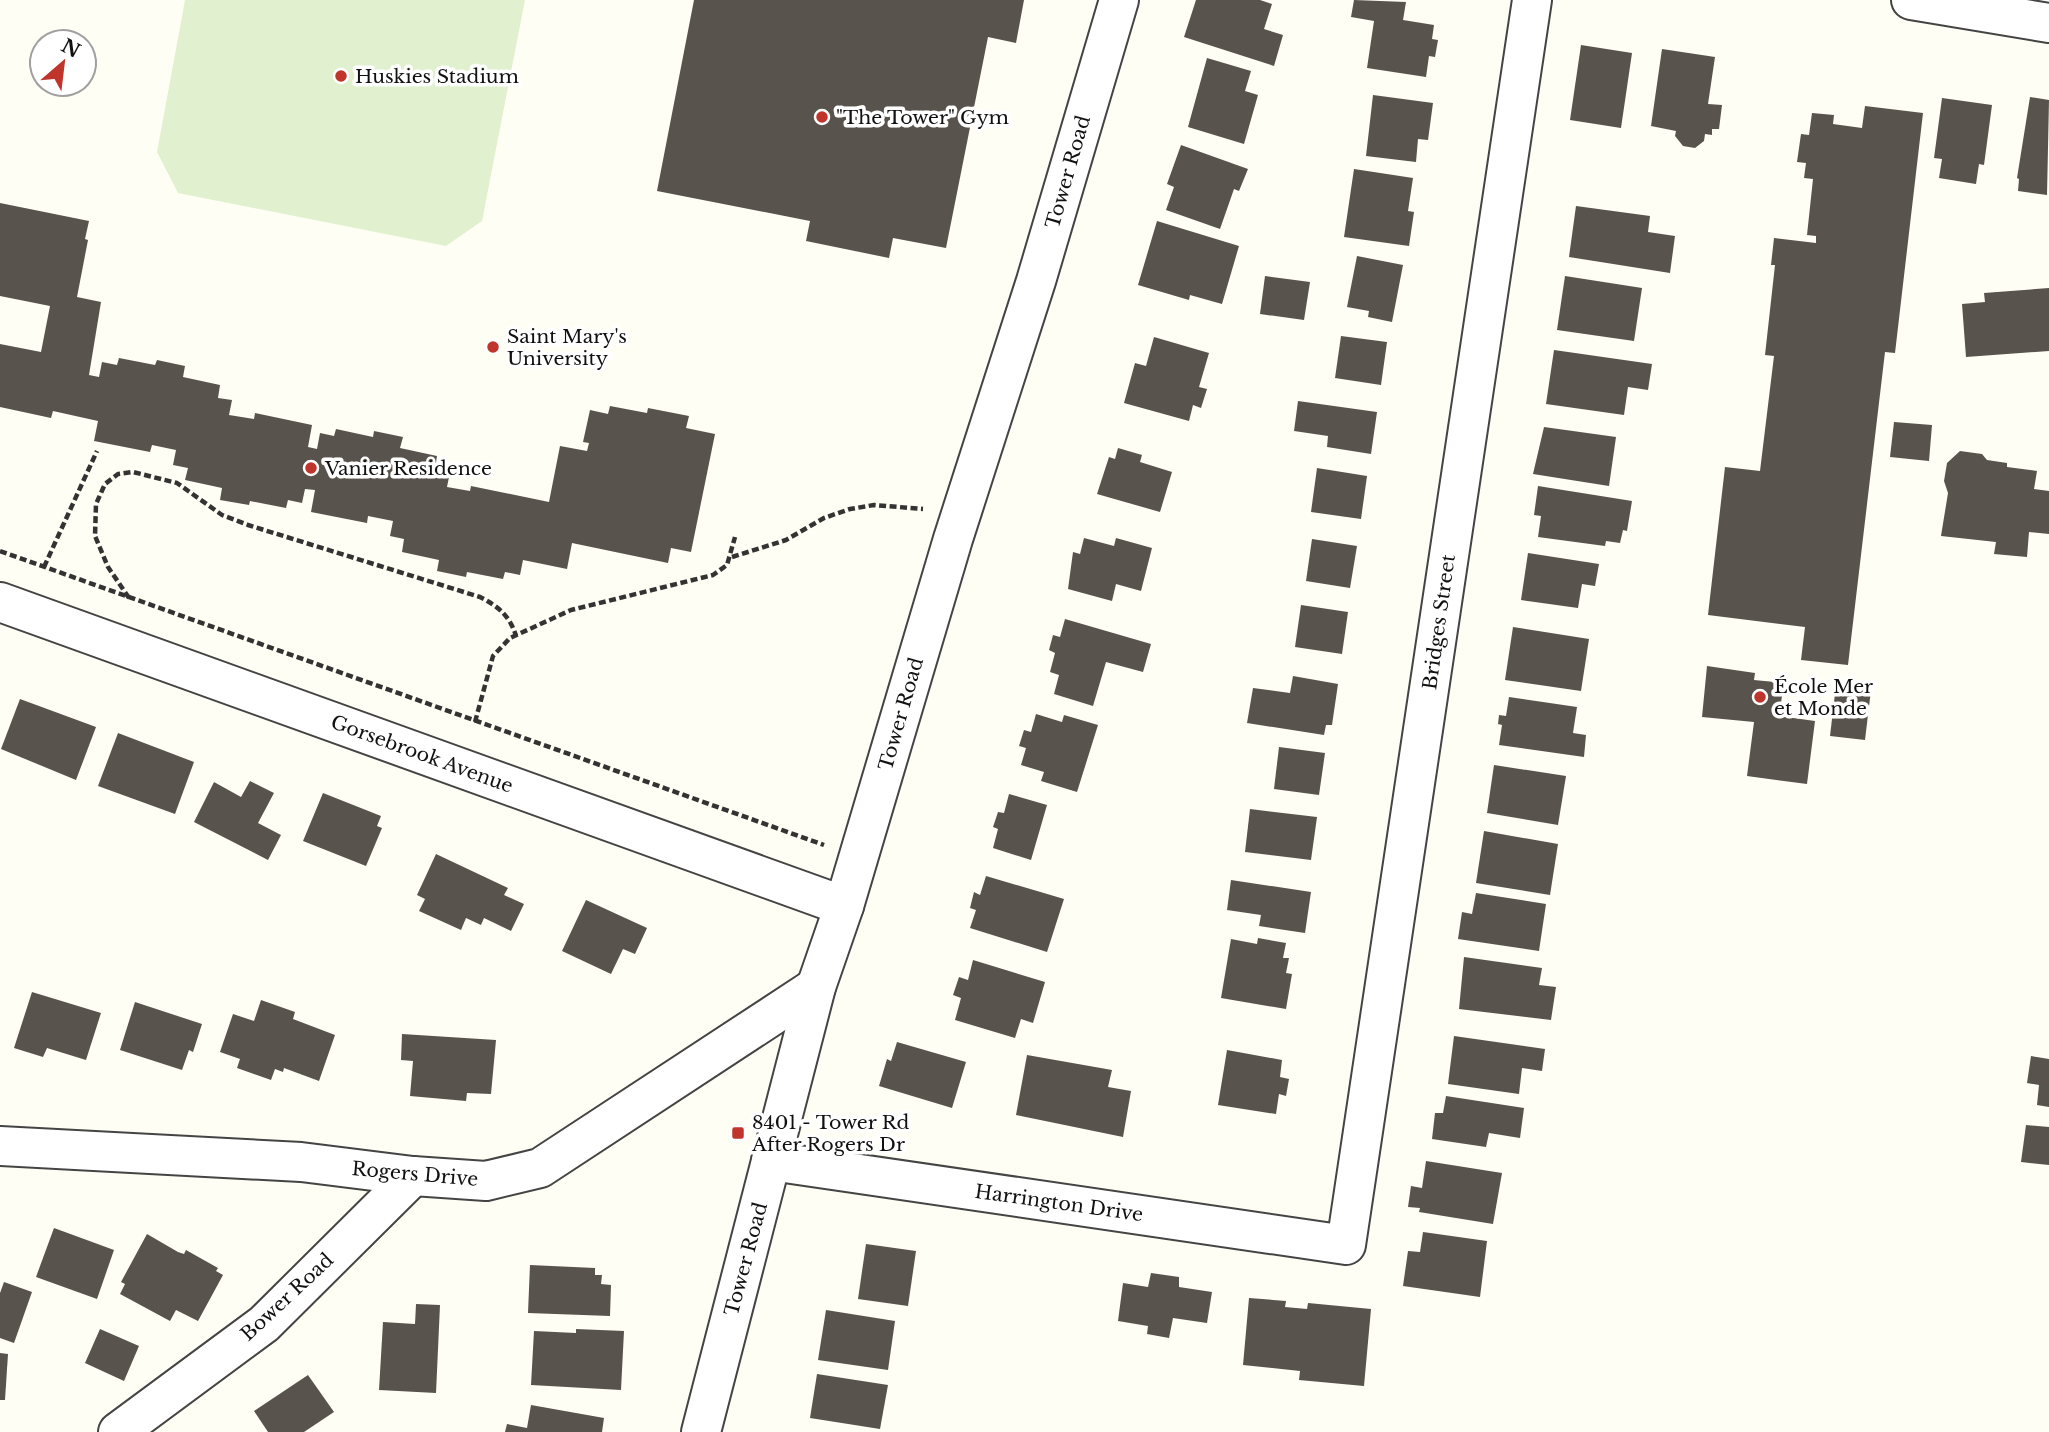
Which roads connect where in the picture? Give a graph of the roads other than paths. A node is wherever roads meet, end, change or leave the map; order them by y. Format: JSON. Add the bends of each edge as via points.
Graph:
{"nodes":[{"id":1,"x":1119,"y":0,"type":"edge"},
{"id":2,"x":1532,"y":0,"type":"edge"},
{"id":3,"x":1910,"y":0,"type":"edge"},
{"id":4,"x":2049,"y":23,"type":"edge"},
{"id":5,"x":0,"y":603,"type":"edge"},
{"id":6,"x":845,"y":906,"type":"junction"},
{"id":7,"x":816,"y":987,"type":"junction"},
{"id":8,"x":0,"y":1146,"type":"edge"},
{"id":9,"x":771,"y":1161,"type":"junction"},
{"id":10,"x":413,"y":1176,"type":"junction"},
{"id":11,"x":1346,"y":1245,"type":"joint"},
{"id":12,"x":118,"y":1432,"type":"edge"},
{"id":13,"x":701,"y":1432,"type":"edge"}],
"edges":[{"from":1,"to":6,"type":"street","name":"Tower Road"},
{"from":2,"to":11,"type":"street","name":"Bridges Street"},
{"from":3,"to":4,"type":"street"},
{"from":5,"to":6,"type":"street","name":"Gorsebrook Avenue"},
{"from":6,"to":7,"type":"street","name":"Tower Road"},
{"from":7,"to":9,"type":"street","name":"Tower Road"},
{"from":7,"to":10,"type":"street","name":"Rogers Drive","via":[[540,1168],[486,1181]]},
{"from":8,"to":10,"type":"street","name":"Rogers Drive","via":[[301,1162]]},
{"from":9,"to":11,"type":"street","name":"Harrington Drive"},
{"from":9,"to":13,"type":"street","name":"Tower Road"},
{"from":10,"to":12,"type":"street","name":"Bower Road","via":[[264,1324]]}]}
